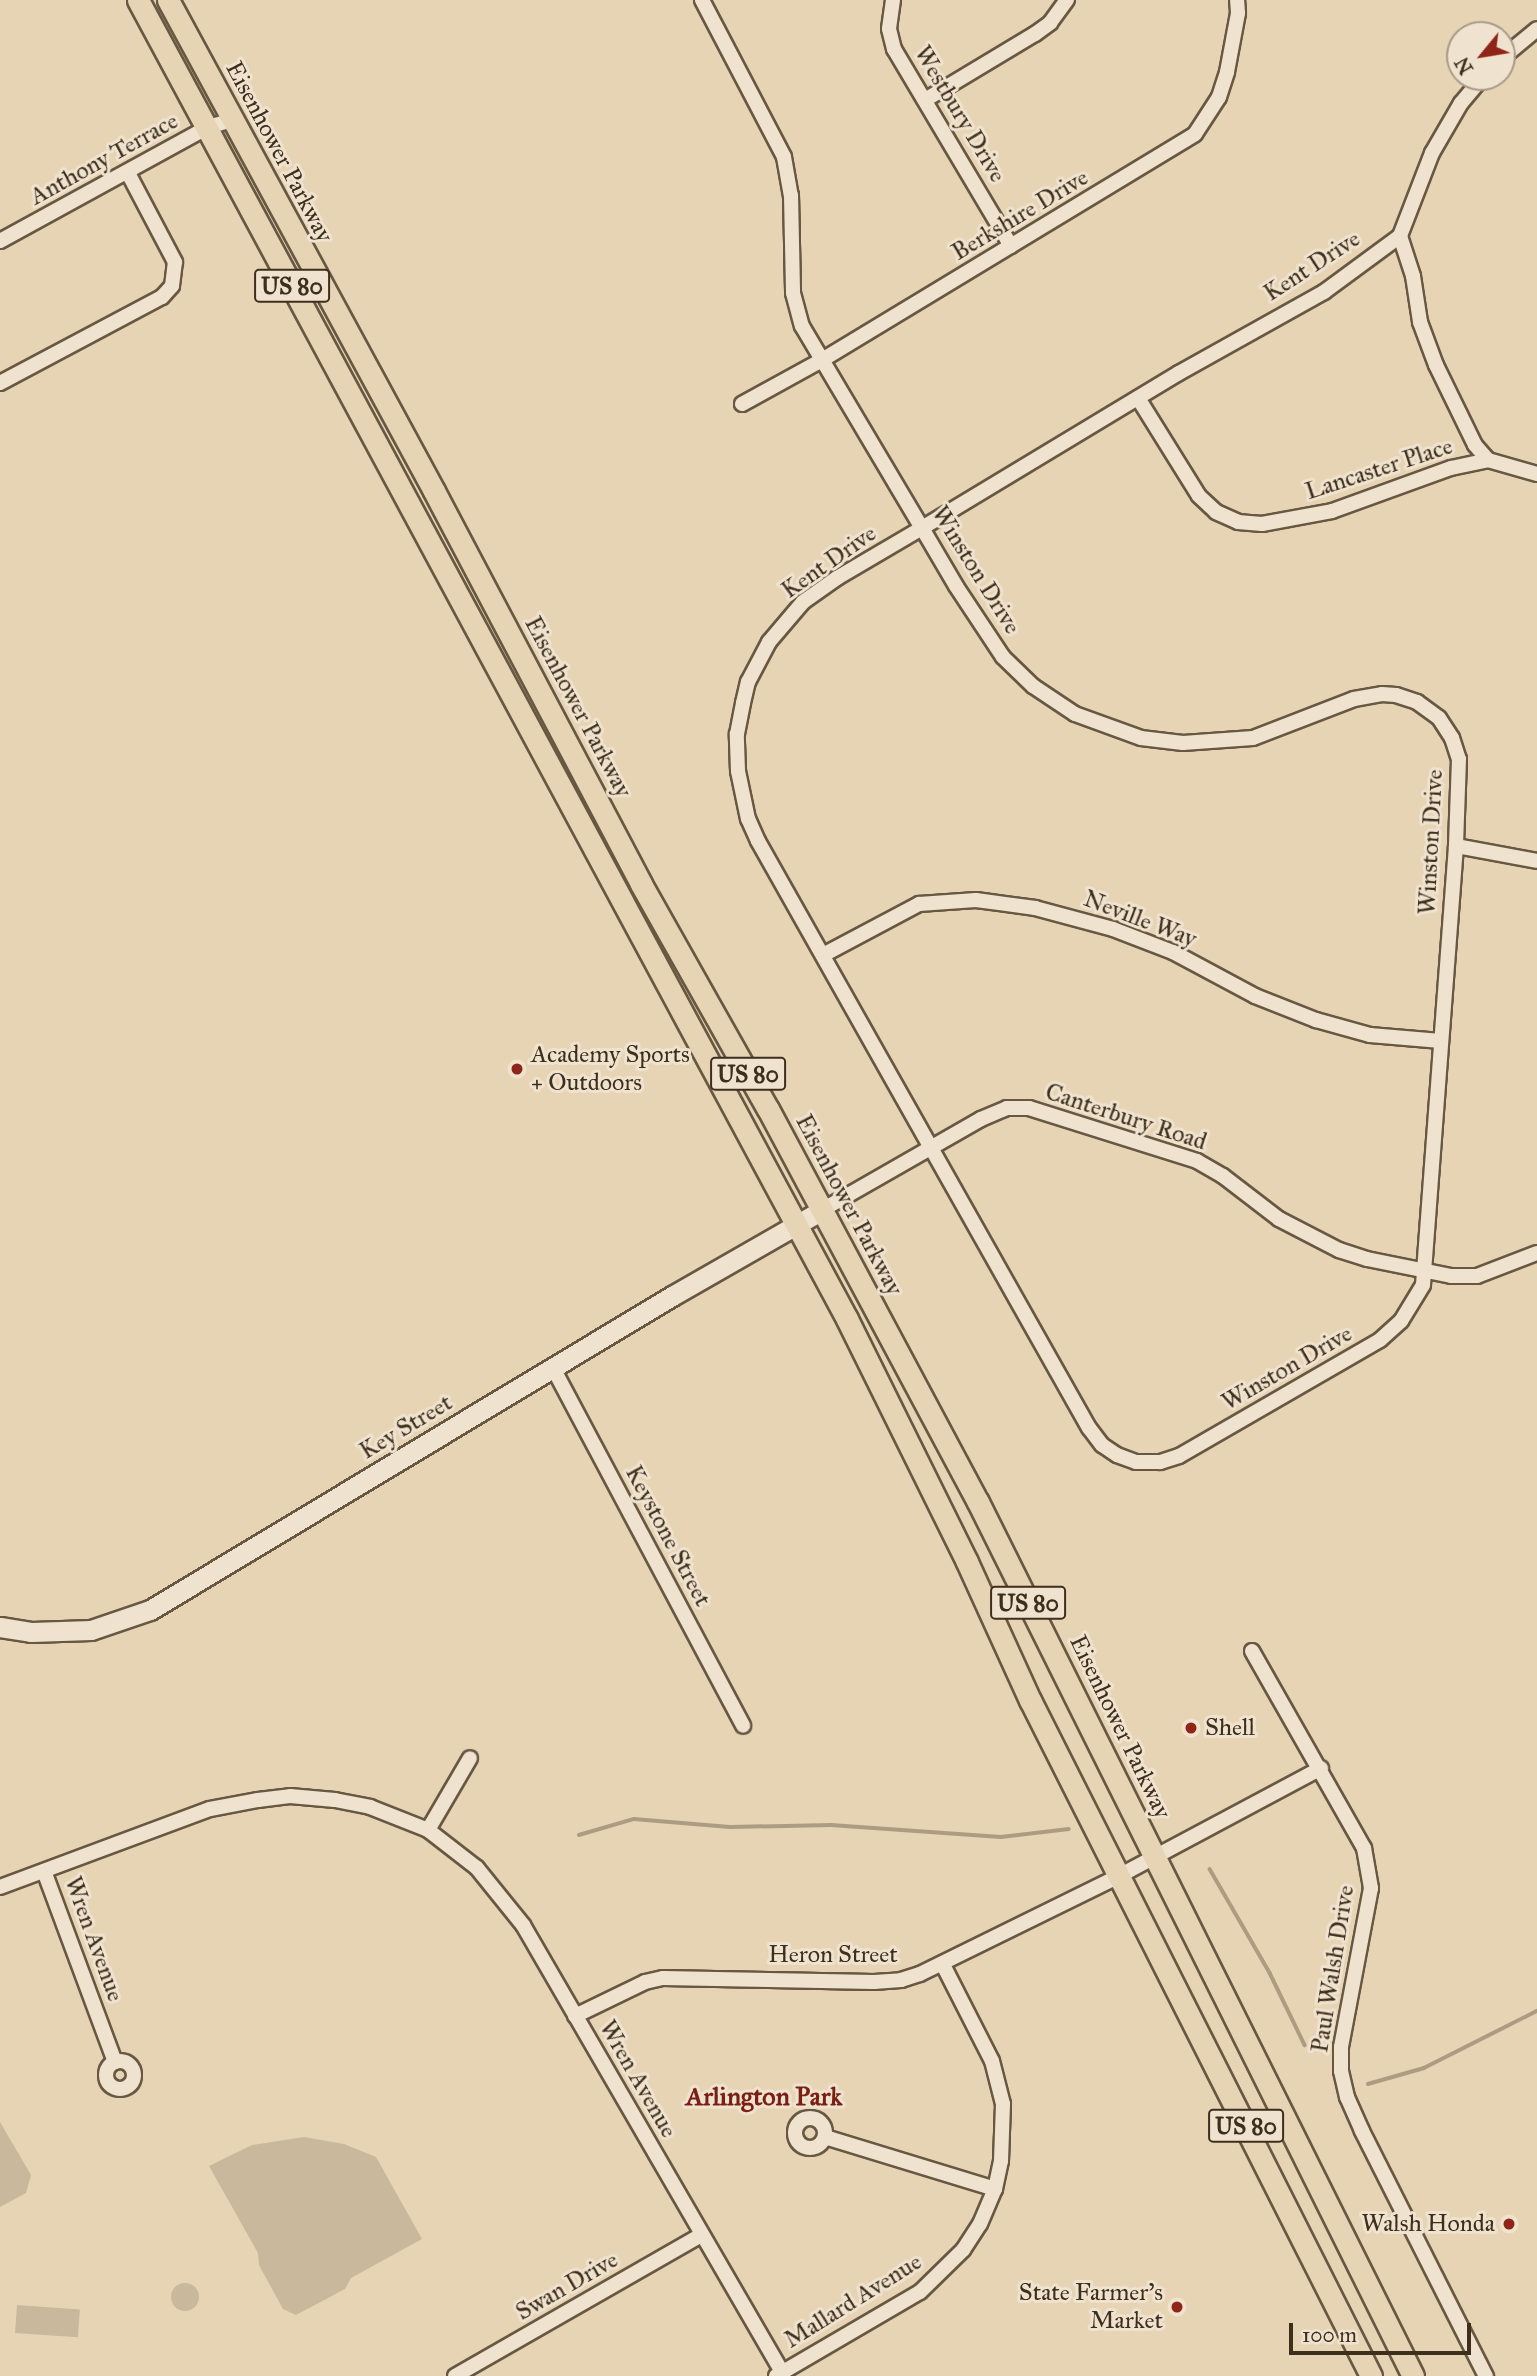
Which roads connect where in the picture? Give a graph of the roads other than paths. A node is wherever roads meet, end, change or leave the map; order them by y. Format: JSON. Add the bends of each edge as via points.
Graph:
{"nodes":[{"id":1,"x":138,"y":0,"type":"edge"},
{"id":2,"x":168,"y":0,"type":"edge"},
{"id":3,"x":702,"y":0,"type":"edge"},
{"id":4,"x":893,"y":0,"type":"edge"},
{"id":5,"x":1067,"y":0,"type":"edge"},
{"id":6,"x":1237,"y":0,"type":"edge"},
{"id":7,"x":1537,"y":29,"type":"edge"},
{"id":8,"x":1516,"y":46,"type":"edge"},
{"id":9,"x":1471,"y":91,"type":"edge"},
{"id":10,"x":925,"y":100,"type":"junction"},
{"id":11,"x":232,"y":120,"type":"junction"},
{"id":12,"x":208,"y":127,"type":"junction"},
{"id":13,"x":128,"y":173,"type":"junction"},
{"id":14,"x":1400,"y":236,"type":"junction"},
{"id":15,"x":0,"y":241,"type":"edge"},
{"id":16,"x":1012,"y":246,"type":"junction"},
{"id":17,"x":822,"y":360,"type":"junction"},
{"id":18,"x":0,"y":383,"type":"edge"},
{"id":19,"x":1138,"y":398,"type":"junction"},
{"id":20,"x":742,"y":404,"type":"dead end"},
{"id":21,"x":1488,"y":460,"type":"junction"},
{"id":22,"x":1537,"y":474,"type":"edge"},
{"id":23,"x":922,"y":527,"type":"junction"},
{"id":24,"x":1456,"y":846,"type":"junction"},
{"id":25,"x":1537,"y":861,"type":"edge"},
{"id":26,"x":822,"y":955,"type":"junction"},
{"id":27,"x":1441,"y":1041,"type":"junction"},
{"id":28,"x":930,"y":1148,"type":"junction"},
{"id":29,"x":822,"y":1210,"type":"junction"},
{"id":30,"x":797,"y":1223,"type":"junction"},
{"id":31,"x":1537,"y":1253,"type":"edge"},
{"id":32,"x":1424,"y":1270,"type":"junction"},
{"id":33,"x":553,"y":1368,"type":"junction"},
{"id":34,"x":0,"y":1627,"type":"edge"},
{"id":35,"x":1252,"y":1651,"type":"dead end"},
{"id":36,"x":743,"y":1726,"type":"dead end"},
{"id":37,"x":470,"y":1758,"type":"dead end"},
{"id":38,"x":1321,"y":1768,"type":"junction"},
{"id":39,"x":428,"y":1830,"type":"junction"},
{"id":40,"x":1154,"y":1856,"type":"junction"},
{"id":41,"x":44,"y":1871,"type":"junction"},
{"id":42,"x":1119,"y":1876,"type":"junction"},
{"id":43,"x":0,"y":1887,"type":"edge"},
{"id":44,"x":943,"y":1965,"type":"junction"},
{"id":45,"x":575,"y":2016,"type":"junction"},
{"id":46,"x":115,"y":2062,"type":"dead end"},
{"id":47,"x":825,"y":2137,"type":"dead end"},
{"id":48,"x":995,"y":2189,"type":"junction"},
{"id":49,"x":701,"y":2235,"type":"junction"},
{"id":50,"x":779,"y":2374,"type":"edge"},
{"id":51,"x":455,"y":2376,"type":"edge"},
{"id":52,"x":1371,"y":2376,"type":"edge"},
{"id":53,"x":1413,"y":2376,"type":"edge"},
{"id":54,"x":1486,"y":2376,"type":"edge"}],
"edges":[{"from":1,"to":12,"type":"main road","name":"Eisenhower Parkway","number":"US 80"},
{"from":2,"to":11,"type":"main road","name":"Eisenhower Parkway","number":"US 80"},
{"from":3,"to":17,"type":"street","name":"Winston Drive","via":[[783,156],[791,195],[795,309]]},
{"from":4,"to":10,"type":"street","name":"Westbury Drive","via":[[889,29],[894,49]]},
{"from":5,"to":10,"type":"street","via":[[1035,34]]},
{"from":6,"to":16,"type":"street","name":"Berkshire Drive","via":[[1227,72],[1219,97],[1195,134]]},
{"from":7,"to":8,"type":"street"},
{"from":9,"to":14,"type":"street","via":[[1432,153]]},
{"from":10,"to":16,"type":"street","name":"Westbury Drive"},
{"from":11,"to":12,"type":"street","name":"Anthony Terrace"},
{"from":11,"to":29,"type":"main road","name":"Eisenhower Parkway","number":"US 80","via":[[641,884]]},
{"from":12,"to":13,"type":"street","name":"Anthony Terrace"},
{"from":12,"to":30,"type":"main road","name":"Eisenhower Parkway","number":"US 80"},
{"from":13,"to":15,"type":"street","name":"Anthony Terrace"},
{"from":13,"to":18,"type":"street","via":[[175,262],[172,286],[162,297]]},
{"from":14,"to":19,"type":"street","name":"Kent Drive","via":[[1324,292]]},
{"from":14,"to":21,"type":"street","via":[[1413,276],[1420,322],[1436,365],[1475,445]]},
{"from":16,"to":17,"type":"street","name":"Berkshire Drive"},
{"from":17,"to":20,"type":"street","name":"Berkshire Drive"},
{"from":17,"to":23,"type":"street","name":"Winston Drive"},
{"from":19,"to":21,"type":"street","name":"Lancaster Place","via":[[1199,496],[1216,512],[1238,522],[1262,524],[1332,511],[1451,468]]},
{"from":19,"to":23,"type":"street","name":"Kent Drive"},
{"from":21,"to":22,"type":"street"},
{"from":23,"to":24,"type":"street","name":"Winston Drive","via":[[1003,657],[1054,701],[1109,728],[1183,743],[1225,741],[1273,731],[1363,697],[1382,694],[1417,702],[1438,719],[1452,738],[1459,759]]},
{"from":23,"to":26,"type":"street","name":"Kent Drive","via":[[803,602],[769,642],[748,682],[743,703],[737,734],[738,771],[748,819]]},
{"from":24,"to":25,"type":"street"},
{"from":24,"to":27,"type":"street","name":"Winston Drive"},
{"from":26,"to":27,"type":"street","name":"Neville Way","via":[[919,904],[975,900],[1035,908],[1161,947],[1255,996],[1316,1020],[1370,1035]]},
{"from":26,"to":28,"type":"street","name":"Kent Drive"},
{"from":27,"to":32,"type":"street","name":"Winston Drive"},
{"from":28,"to":29,"type":"street","name":"Canterbury Road"},
{"from":28,"to":32,"type":"street","name":"Canterbury Road","via":[[1007,1108],[1029,1108],[1197,1161],[1311,1237],[1367,1259]]},
{"from":28,"to":32,"type":"street","name":"Winston Drive","via":[[1089,1429],[1102,1445],[1136,1462],[1180,1456],[1380,1340],[1413,1305],[1423,1285]]},
{"from":29,"to":30,"type":"street","name":"Key Street"},
{"from":29,"to":40,"type":"main road","name":"Eisenhower Parkway","number":"US 80","via":[[978,1502]]},
{"from":30,"to":33,"type":"street","name":"Key Street"},
{"from":30,"to":42,"type":"main road","name":"Eisenhower Parkway","number":"US 80"},
{"from":31,"to":32,"type":"street","name":"Canterbury Road","via":[[1477,1276]]},
{"from":33,"to":34,"type":"street","name":"Key Street","via":[[150,1610],[91,1630],[32,1632]]},
{"from":33,"to":36,"type":"street","name":"Keystone Street"},
{"from":35,"to":38,"type":"street","name":"Paul Walsh Drive"},
{"from":37,"to":39,"type":"street"},
{"from":38,"to":40,"type":"street","name":"Heron Street"},
{"from":38,"to":54,"type":"street","name":"Paul Walsh Drive","via":[[1360,1837],[1371,1888],[1341,2047],[1347,2097]]},
{"from":39,"to":41,"type":"street","name":"Wren Avenue","via":[[370,1807],[290,1796],[210,1809]]},
{"from":39,"to":45,"type":"street","name":"Wren Avenue","via":[[477,1868],[506,1901]]},
{"from":40,"to":42,"type":"street","name":"Heron Street"},
{"from":40,"to":53,"type":"main road","name":"Eisenhower Parkway","number":"US 80"},
{"from":41,"to":43,"type":"street","name":"Wren Avenue"},
{"from":41,"to":46,"type":"street","name":"Wren Avenue"},
{"from":42,"to":44,"type":"street","name":"Heron Street"},
{"from":42,"to":52,"type":"main road","name":"Eisenhower Parkway","number":"US 80"},
{"from":44,"to":45,"type":"street","name":"Heron Street","via":[[901,1980],[874,1982],[663,1978]]},
{"from":44,"to":48,"type":"street","name":"Mallard Avenue","via":[[992,2061],[1000,2087],[1004,2130]]},
{"from":45,"to":49,"type":"street","name":"Wren Avenue"},
{"from":47,"to":48,"type":"street"},
{"from":48,"to":50,"type":"street","name":"Mallard Avenue","via":[[980,2224],[937,2278],[890,2311]]},
{"from":49,"to":50,"type":"street","name":"Wren Avenue"},
{"from":49,"to":51,"type":"street","name":"Swan Drive"}]}
